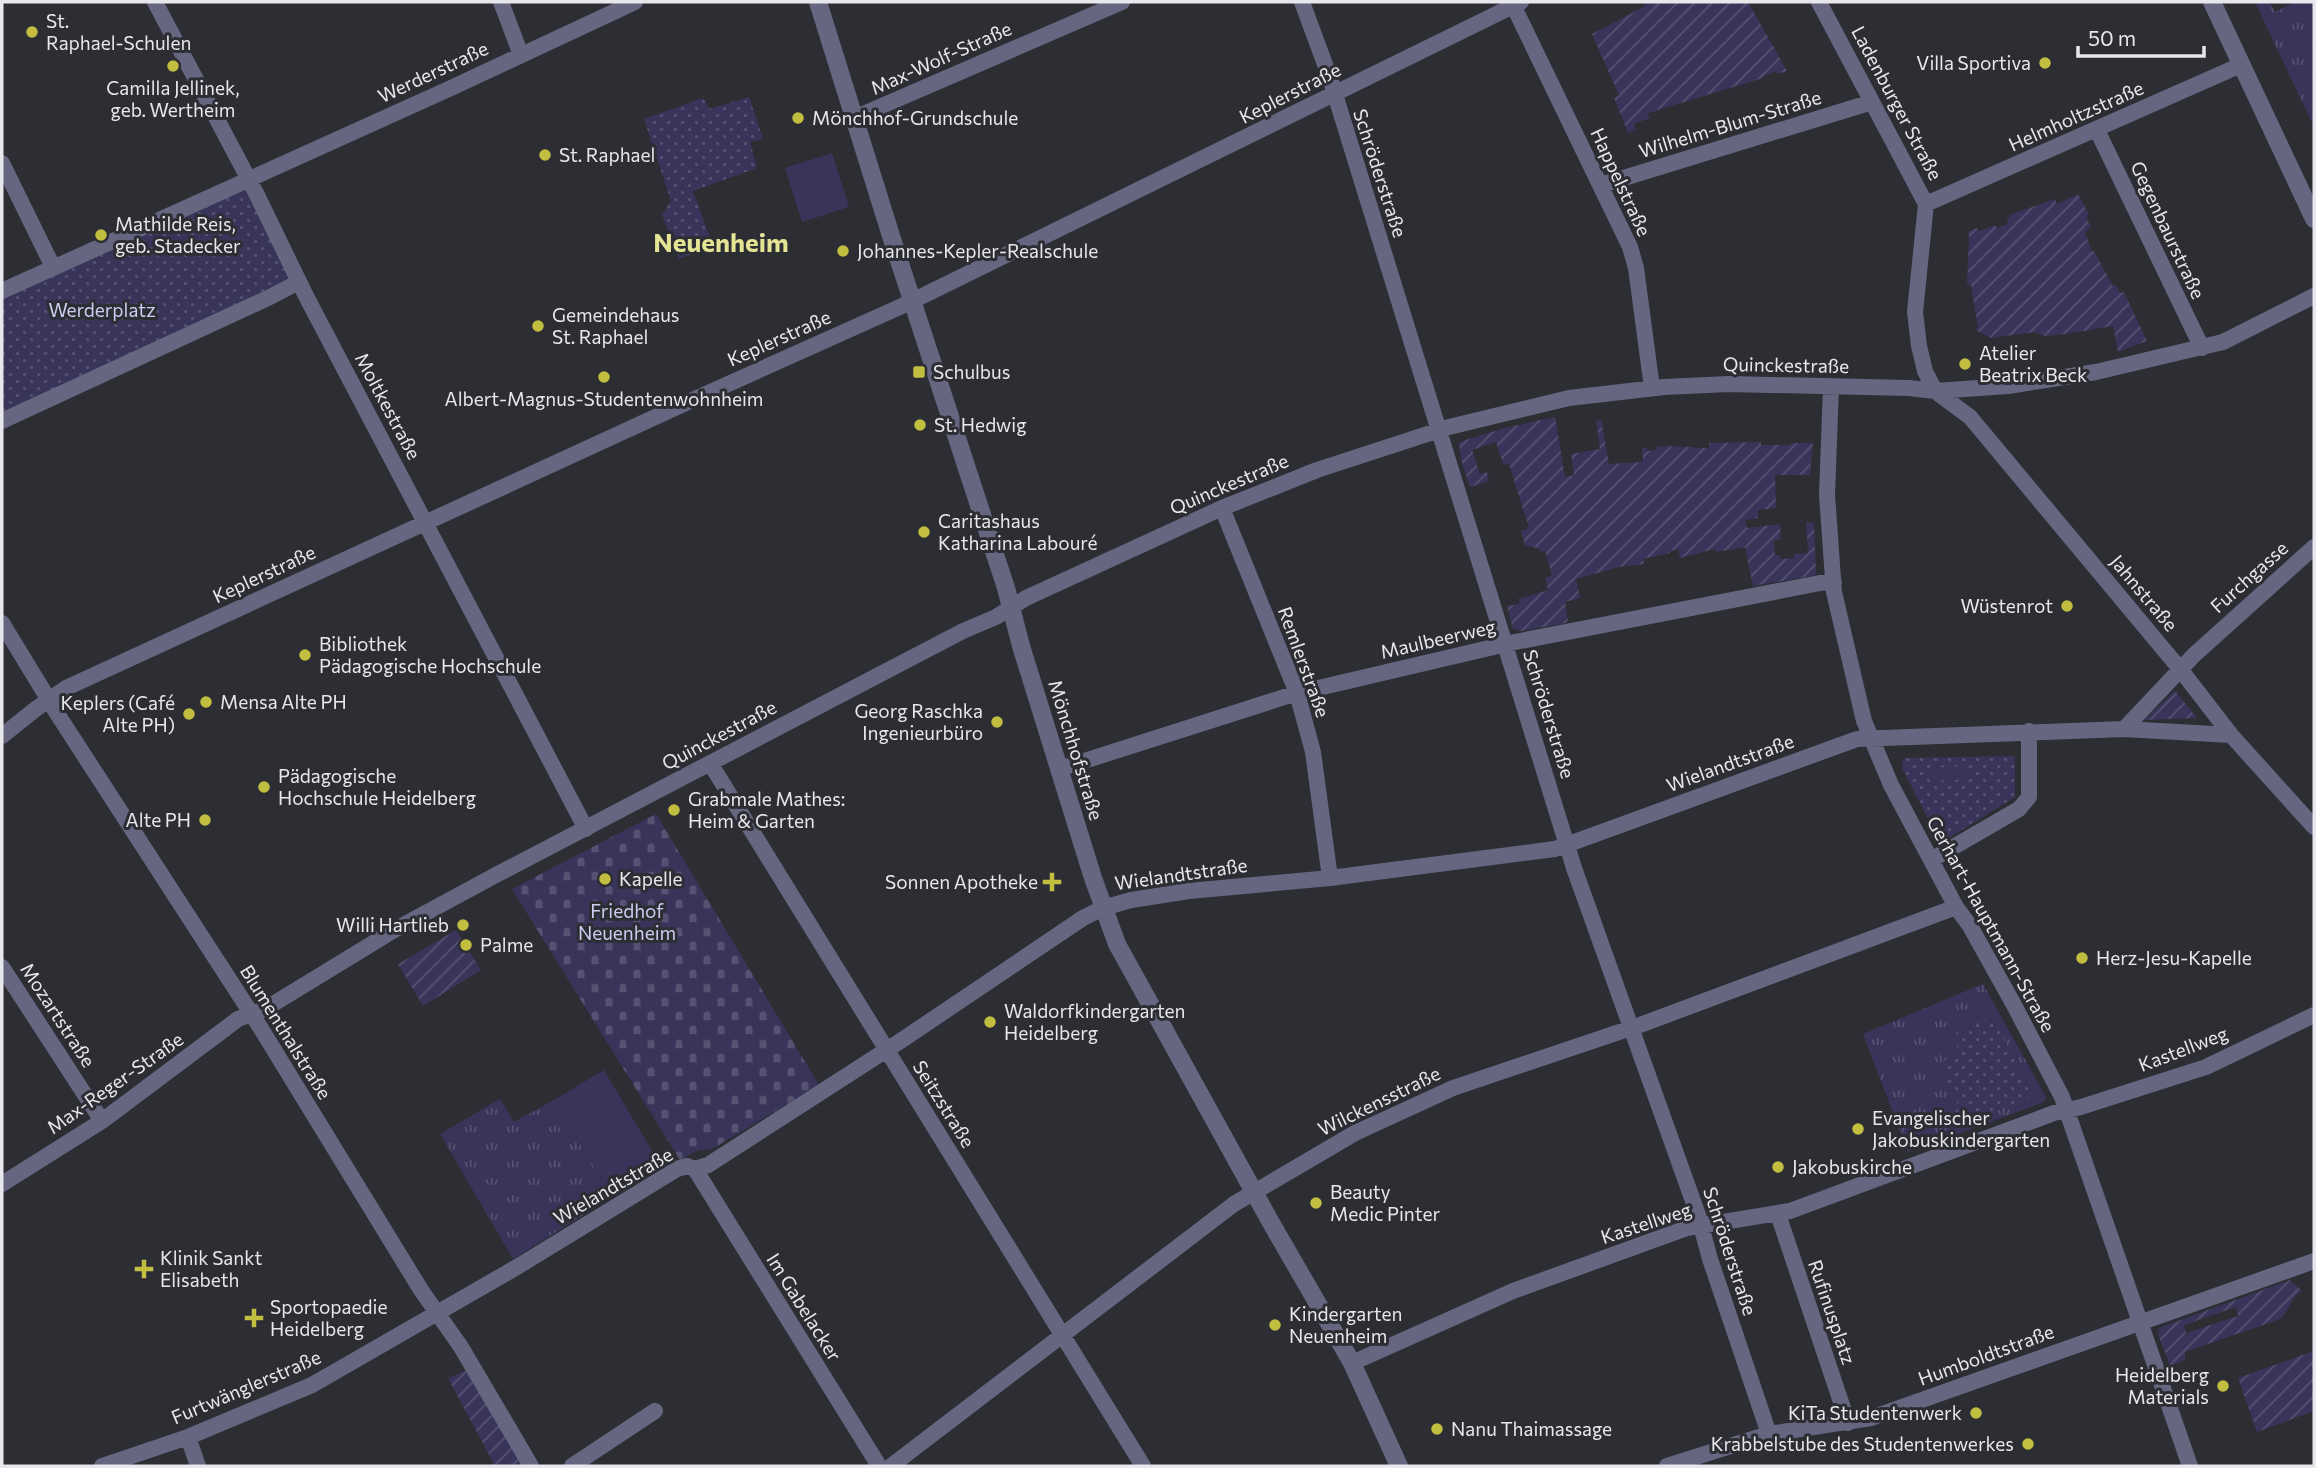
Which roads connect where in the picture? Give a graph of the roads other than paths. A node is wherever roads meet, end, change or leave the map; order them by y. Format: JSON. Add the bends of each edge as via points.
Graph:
{"nodes":[{"id":1,"x":155,"y":2,"type":"edge"},
{"id":2,"x":501,"y":2,"type":"edge"},
{"id":3,"x":635,"y":2,"type":"edge"},
{"id":4,"x":818,"y":2,"type":"edge"},
{"id":5,"x":1122,"y":2,"type":"edge"},
{"id":6,"x":1301,"y":2,"type":"edge"},
{"id":7,"x":1819,"y":2,"type":"edge"},
{"id":8,"x":2212,"y":2,"type":"edge"},
{"id":9,"x":1517,"y":4,"type":"edge"},
{"id":10,"x":521,"y":55,"type":"junction"},
{"id":11,"x":2241,"y":65,"type":"junction"},
{"id":12,"x":1340,"y":91,"type":"junction"},
{"id":13,"x":1872,"y":102,"type":"junction"},
{"id":14,"x":854,"y":118,"type":"junction"},
{"id":15,"x":2097,"y":130,"type":"junction"},
{"id":16,"x":2,"y":163,"type":"edge"},
{"id":17,"x":249,"y":179,"type":"junction"},
{"id":18,"x":1601,"y":185,"type":"junction"},
{"id":19,"x":1926,"y":204,"type":"junction"},
{"id":20,"x":2314,"y":219,"type":"edge"},
{"id":21,"x":53,"y":267,"type":"junction"},
{"id":22,"x":299,"y":282,"type":"junction"},
{"id":23,"x":2,"y":291,"type":"edge"},
{"id":24,"x":921,"y":296,"type":"junction"},
{"id":25,"x":2314,"y":296,"type":"edge"},
{"id":26,"x":2202,"y":348,"type":"junction"},
{"id":27,"x":1831,"y":387,"type":"junction"},
{"id":28,"x":1652,"y":388,"type":"junction"},
{"id":29,"x":1935,"y":391,"type":"junction"},
{"id":30,"x":2,"y":421,"type":"edge"},
{"id":31,"x":1440,"y":430,"type":"junction"},
{"id":32,"x":1222,"y":508,"type":"junction"},
{"id":33,"x":432,"y":520,"type":"junction"},
{"id":34,"x":2314,"y":547,"type":"edge"},
{"id":35,"x":1834,"y":582,"type":"junction"},
{"id":36,"x":1011,"y":608,"type":"junction"},
{"id":37,"x":2,"y":623,"type":"edge"},
{"id":38,"x":1505,"y":644,"type":"junction"},
{"id":39,"x":2180,"y":669,"type":"junction"},
{"id":40,"x":1297,"y":693,"type":"junction"},
{"id":41,"x":50,"y":700,"type":"junction"},
{"id":42,"x":2124,"y":729,"type":"junction"},
{"id":43,"x":2029,"y":731,"type":"junction"},
{"id":44,"x":2231,"y":735,"type":"junction"},
{"id":45,"x":2,"y":736,"type":"edge"},
{"id":46,"x":1871,"y":737,"type":"junction"},
{"id":47,"x":710,"y":763,"type":"junction"},
{"id":48,"x":1059,"y":769,"type":"junction"},
{"id":49,"x":2314,"y":827,"type":"edge"},
{"id":50,"x":586,"y":829,"type":"junction"},
{"id":51,"x":1568,"y":845,"type":"junction"},
{"id":52,"x":1931,"y":860,"type":"junction"},
{"id":53,"x":1330,"y":878,"type":"junction"},
{"id":54,"x":1956,"y":907,"type":"junction"},
{"id":55,"x":1103,"y":908,"type":"junction"},
{"id":56,"x":2,"y":967,"type":"edge"},
{"id":57,"x":251,"y":1013,"type":"junction"},
{"id":58,"x":2314,"y":1015,"type":"edge"},
{"id":59,"x":1632,"y":1028,"type":"junction"},
{"id":60,"x":886,"y":1049,"type":"junction"},
{"id":61,"x":2068,"y":1110,"type":"junction"},
{"id":62,"x":102,"y":1121,"type":"junction"},
{"id":63,"x":695,"y":1169,"type":"junction"},
{"id":64,"x":2,"y":1185,"type":"edge"},
{"id":65,"x":1254,"y":1191,"type":"junction"},
{"id":66,"x":1778,"y":1214,"type":"junction"},
{"id":67,"x":1701,"y":1226,"type":"junction"},
{"id":68,"x":2314,"y":1261,"type":"edge"},
{"id":69,"x":436,"y":1313,"type":"junction"},
{"id":70,"x":2139,"y":1322,"type":"junction"},
{"id":71,"x":1063,"y":1335,"type":"junction"},
{"id":72,"x":1352,"y":1363,"type":"junction"},
{"id":73,"x":654,"y":1411,"type":"dead end"},
{"id":74,"x":1848,"y":1423,"type":"junction"},
{"id":75,"x":1769,"y":1434,"type":"junction"},
{"id":76,"x":188,"y":1437,"type":"junction"},
{"id":77,"x":102,"y":1466,"type":"edge"},
{"id":78,"x":198,"y":1466,"type":"edge"},
{"id":79,"x":531,"y":1466,"type":"edge"},
{"id":80,"x":572,"y":1466,"type":"edge"},
{"id":81,"x":879,"y":1466,"type":"edge"},
{"id":82,"x":891,"y":1466,"type":"edge"},
{"id":83,"x":1143,"y":1466,"type":"edge"},
{"id":84,"x":1399,"y":1466,"type":"edge"},
{"id":85,"x":1667,"y":1466,"type":"edge"},
{"id":86,"x":2190,"y":1466,"type":"edge"}],
"edges":[{"from":1,"to":17,"type":"street","name":"Moltkestraße"},
{"from":2,"to":10,"type":"street"},
{"from":3,"to":10,"type":"street","name":"Werderstraße"},
{"from":4,"to":14,"type":"street","name":"Mönchhofstraße"},
{"from":5,"to":14,"type":"street","name":"Max-Wolf-Straße"},
{"from":6,"to":12,"type":"street","name":"Schröderstraße"},
{"from":7,"to":13,"type":"street","name":"Ladenburger Straße"},
{"from":8,"to":11,"type":"street"},
{"from":9,"to":12,"type":"street","name":"Keplerstraße"},
{"from":9,"to":18,"type":"street","name":"Happelstraße"},
{"from":10,"to":17,"type":"street","name":"Werderstraße"},
{"from":11,"to":15,"type":"street","name":"Helmholtzstraße"},
{"from":11,"to":20,"type":"street"},
{"from":12,"to":24,"type":"street","name":"Keplerstraße"},
{"from":12,"to":31,"type":"street","name":"Schröderstraße"},
{"from":13,"to":18,"type":"street","name":"Wilhelm-Blum-Straße"},
{"from":13,"to":19,"type":"street","name":"Ladenburger Straße"},
{"from":14,"to":24,"type":"street","name":"Mönchhofstraße"},
{"from":15,"to":19,"type":"street","name":"Helmholtzstraße"},
{"from":15,"to":26,"type":"street","name":"Gegenbaurstraße"},
{"from":16,"to":21,"type":"street"},
{"from":17,"to":21,"type":"street"},
{"from":17,"to":22,"type":"street","name":"Moltkestraße"},
{"from":18,"to":28,"type":"street","name":"Happelstraße","via":[[1636,268]]},
{"from":19,"to":29,"type":"street","name":"Ladenburger Straße","via":[[1915,312],[1925,371]]},
{"from":21,"to":23,"type":"street"},
{"from":22,"to":30,"type":"street"},
{"from":22,"to":33,"type":"street","name":"Moltkestraße"},
{"from":24,"to":33,"type":"street","name":"Keplerstraße"},
{"from":24,"to":36,"type":"street","name":"Mönchhofstraße"},
{"from":25,"to":26,"type":"street","name":"Quinckestraße","via":[[2224,342]]},
{"from":26,"to":29,"type":"street","name":"Quinckestraße","via":[[2083,374]]},
{"from":27,"to":28,"type":"street","name":"Quinckestraße","via":[[1729,384]]},
{"from":27,"to":29,"type":"street","name":"Quinckestraße"},
{"from":27,"to":35,"type":"street","name":"Gerhart-Hauptmann-Straße","via":[[1827,495]]},
{"from":28,"to":31,"type":"street","name":"Quinckestraße","via":[[1569,398]]},
{"from":29,"to":39,"type":"street","name":"Jahnstraße","via":[[1970,417]]},
{"from":31,"to":32,"type":"street","name":"Quinckestraße","via":[[1317,470]]},
{"from":31,"to":38,"type":"street","name":"Schröderstraße"},
{"from":32,"to":36,"type":"street","name":"Quinckestraße"},
{"from":32,"to":40,"type":"street","name":"Remlerstraße"},
{"from":33,"to":41,"type":"street","name":"Keplerstraße","via":[[66,688]]},
{"from":33,"to":50,"type":"street","name":"Moltkestraße"},
{"from":34,"to":39,"type":"street","name":"Furchgasse"},
{"from":35,"to":38,"type":"street","name":"Maulbeerweg"},
{"from":35,"to":46,"type":"street","name":"Gerhart-Hauptmann-Straße","via":[[1854,684]]},
{"from":36,"to":47,"type":"street","name":"Quinckestraße"},
{"from":36,"to":48,"type":"street","name":"Mönchhofstraße"},
{"from":37,"to":41,"type":"street","name":"Blumenthalstraße"},
{"from":38,"to":40,"type":"street","name":"Maulbeerweg"},
{"from":38,"to":51,"type":"street","name":"Schröderstraße"},
{"from":39,"to":42,"type":"street","name":"Furchgasse"},
{"from":39,"to":44,"type":"street","name":"Jahnstraße"},
{"from":40,"to":48,"type":"street","name":"Maulbeerweg"},
{"from":40,"to":53,"type":"street","name":"Remlerstraße","via":[[1313,752]]},
{"from":41,"to":45,"type":"street","name":"Keplerstraße"},
{"from":41,"to":57,"type":"street","name":"Blumenthalstraße"},
{"from":42,"to":43,"type":"street","name":"Wielandtstraße"},
{"from":42,"to":44,"type":"street","name":"Wielandtstraße"},
{"from":43,"to":46,"type":"street","name":"Wielandtstraße"},
{"from":43,"to":52,"type":"street","via":[[2029,797],[2019,809]]},
{"from":44,"to":49,"type":"street","name":"Jahnstraße"},
{"from":46,"to":51,"type":"street","name":"Wielandtstraße"},
{"from":46,"to":52,"type":"street","name":"Gerhart-Hauptmann-Straße"},
{"from":47,"to":50,"type":"street","name":"Quinckestraße"},
{"from":47,"to":60,"type":"street","name":"Seitzstraße"},
{"from":48,"to":55,"type":"street","name":"Mönchhofstraße"},
{"from":50,"to":57,"type":"street","name":"Quinckestraße","via":[[396,929],[265,1009]]},
{"from":51,"to":53,"type":"street","name":"Wielandtstraße"},
{"from":51,"to":59,"type":"street","name":"Schröderstraße"},
{"from":52,"to":54,"type":"street","name":"Gerhart-Hauptmann-Straße"},
{"from":53,"to":55,"type":"street","name":"Wielandtstraße","via":[[1189,891]]},
{"from":54,"to":59,"type":"street","name":"Wilckensstraße"},
{"from":54,"to":61,"type":"street","name":"Gerhart-Hauptmann-Straße"},
{"from":55,"to":60,"type":"street","name":"Wielandtstraße"},
{"from":55,"to":65,"type":"street","name":"Mönchhofstraße","via":[[1130,969]]},
{"from":56,"to":62,"type":"street","name":"Mozartstraße"},
{"from":57,"to":62,"type":"street","name":"Max-Reger-Straße"},
{"from":57,"to":69,"type":"street","name":"Blumenthalstraße"},
{"from":58,"to":61,"type":"street","name":"Kastellweg","via":[[2206,1067]]},
{"from":59,"to":65,"type":"street","name":"Wilckensstraße","via":[[1453,1088],[1355,1133]]},
{"from":59,"to":67,"type":"street","name":"Schröderstraße"},
{"from":60,"to":63,"type":"street","name":"Wielandtstraße","via":[[708,1165]]},
{"from":60,"to":71,"type":"street","name":"Seitzstraße"},
{"from":61,"to":66,"type":"street","name":"Kastellweg"},
{"from":61,"to":70,"type":"street","name":"Gerhart-Hauptmann-Straße"},
{"from":62,"to":64,"type":"street","name":"Max-Reger-Straße"},
{"from":63,"to":69,"type":"street","name":"Wielandtstraße","via":[[677,1169]]},
{"from":63,"to":81,"type":"street","name":"Im Gabelacker"},
{"from":65,"to":71,"type":"street","name":"Wilckensstraße"},
{"from":65,"to":72,"type":"street","name":"Mönchhofstraße"},
{"from":66,"to":67,"type":"street","name":"Kastellweg"},
{"from":66,"to":74,"type":"street","name":"Rufinusplatz"},
{"from":67,"to":72,"type":"street","name":"Kastellweg","via":[[1513,1291]]},
{"from":67,"to":75,"type":"street","name":"Schröderstraße"},
{"from":68,"to":70,"type":"street","name":"Humboldtstraße"},
{"from":69,"to":76,"type":"street","name":"Furtwänglerstraße","via":[[312,1385]]},
{"from":69,"to":79,"type":"street","name":"Blumenthalstraße"},
{"from":70,"to":74,"type":"street","name":"Humboldtstraße"},
{"from":70,"to":86,"type":"street","name":"Gerhart-Hauptmann-Straße"},
{"from":71,"to":82,"type":"street","name":"Wilckensstraße"},
{"from":71,"to":83,"type":"street","name":"Seitzstraße"},
{"from":72,"to":84,"type":"street","name":"Mönchhofstraße"},
{"from":73,"to":80,"type":"street"},
{"from":74,"to":75,"type":"street","name":"Humboldtstraße"},
{"from":75,"to":85,"type":"street","name":"Humboldtstraße"},
{"from":76,"to":77,"type":"street","name":"Furtwänglerstraße"},
{"from":76,"to":78,"type":"street"}]}
